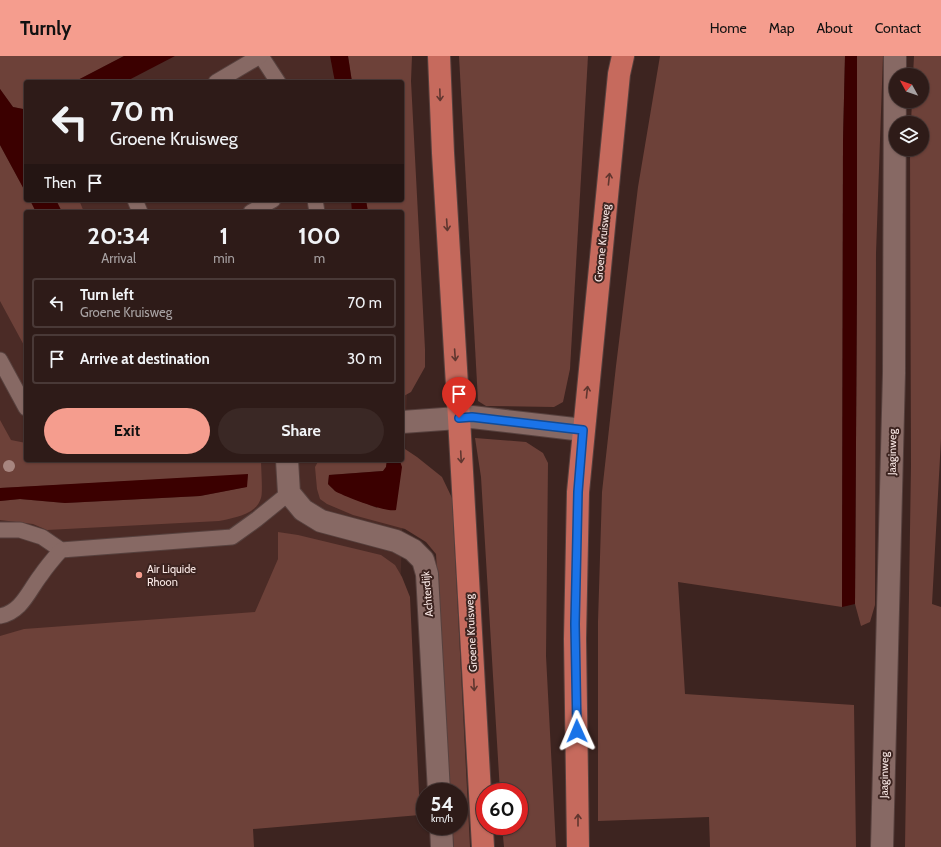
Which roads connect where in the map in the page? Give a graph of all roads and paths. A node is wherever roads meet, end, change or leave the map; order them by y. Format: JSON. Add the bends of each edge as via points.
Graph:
{"nodes":[{"id":1,"x":260,"y":56,"type":"edge"},
{"id":2,"x":439,"y":56,"type":"edge"},
{"id":3,"x":622,"y":56,"type":"edge"},
{"id":4,"x":895,"y":56,"type":"edge"},
{"id":5,"x":219,"y":80,"type":"edge"},
{"id":6,"x":277,"y":80,"type":"edge"},
{"id":7,"x":269,"y":202,"type":"edge"},
{"id":8,"x":255,"y":210,"type":"edge"},
{"id":9,"x":0,"y":360,"type":"edge"},
{"id":10,"x":24,"y":404,"type":"edge"},
{"id":11,"x":459,"y":418,"type":"junction"},
{"id":12,"x":404,"y":422,"type":"edge"},
{"id":13,"x":583,"y":430,"type":"junction"},
{"id":14,"x":287,"y":462,"type":"edge"},
{"id":15,"x":290,"y":493,"type":"junction"},
{"id":16,"x":0,"y":530,"type":"edge"},
{"id":17,"x":61,"y":550,"type":"junction"},
{"id":18,"x":0,"y":616,"type":"edge"},
{"id":19,"x":439,"y":783,"type":"edge"},
{"id":20,"x":441,"y":835,"type":"edge"},
{"id":21,"x":442,"y":847,"type":"edge"},
{"id":22,"x":484,"y":847,"type":"edge"},
{"id":23,"x":578,"y":847,"type":"edge"},
{"id":24,"x":882,"y":847,"type":"edge"}],
"edges":[{"from":1,"to":5,"type":"lane"},
{"from":1,"to":6,"type":"lane"},
{"from":2,"to":11,"type":"main road","name":"Groene Kruisweg","one_way":true},
{"from":13,"to":3,"type":"main road","name":"Groene Kruisweg","one_way":true},
{"from":4,"to":24,"type":"street","name":"Jaaginweg","via":[[894,374]]},
{"from":7,"to":8,"type":"lane"},
{"from":9,"to":10,"type":"lane"},
{"from":11,"to":12,"type":"street"},
{"from":11,"to":13,"type":"street","via":[[472,417]]},
{"from":11,"to":22,"type":"main road","name":"Groene Kruisweg","one_way":true},
{"from":23,"to":13,"type":"main road","name":"Groene Kruisweg","one_way":true,"via":[[574,639],[578,492]]},
{"from":14,"to":15,"type":"street"},
{"from":15,"to":17,"type":"lane","via":[[232,537]]},
{"from":15,"to":19,"type":"street","name":"Achterdijk","via":[[303,510],[322,521],[396,541],[413,550],[422,560],[427,574]]},
{"from":16,"to":17,"type":"lane","via":[[20,530],[42,537]]},
{"from":17,"to":18,"type":"lane","via":[[16,609]]},
{"from":20,"to":21,"type":"street"}]}
